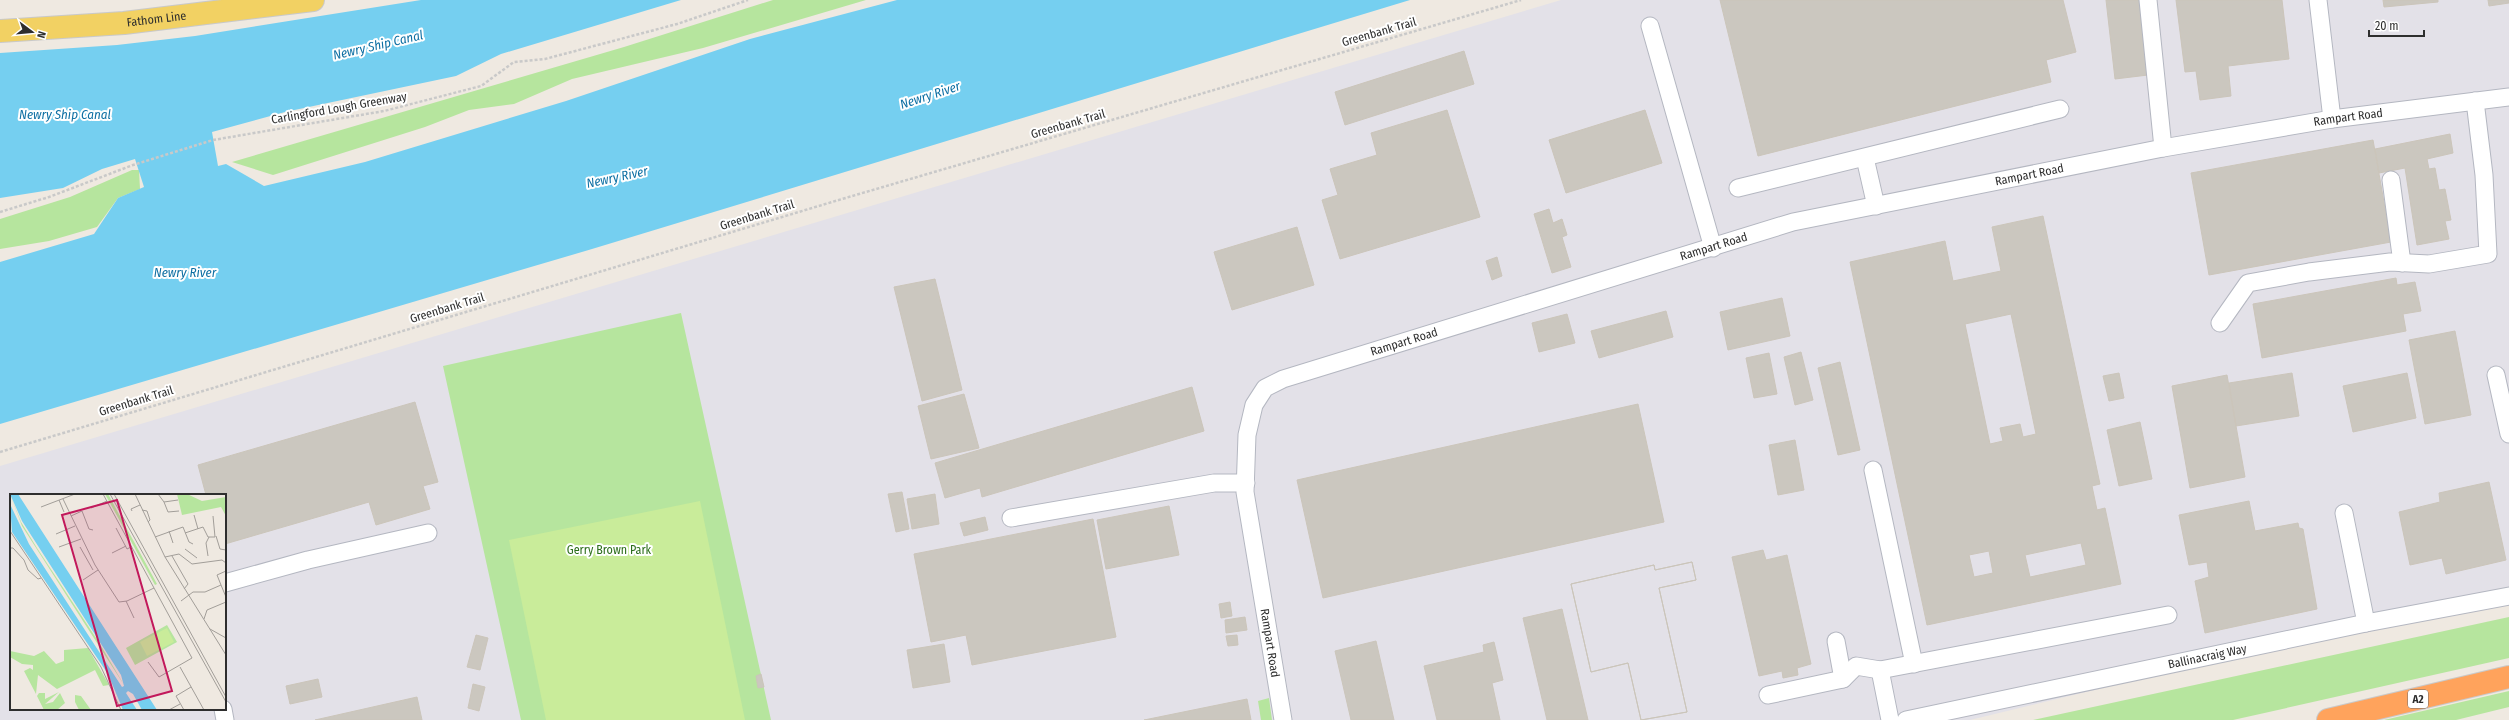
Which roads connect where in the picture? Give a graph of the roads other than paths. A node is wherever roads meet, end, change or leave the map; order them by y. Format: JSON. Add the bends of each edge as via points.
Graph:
{"nodes":[{"id":1,"x":312,"y":0,"type":"edge"},
{"id":2,"x":2148,"y":0,"type":"edge"},
{"id":3,"x":2318,"y":0,"type":"edge"},
{"id":4,"x":1650,"y":26,"type":"dead end"},
{"id":5,"x":0,"y":32,"type":"edge"},
{"id":6,"x":2509,"y":97,"type":"edge"},
{"id":7,"x":2475,"y":101,"type":"junction"},
{"id":8,"x":2060,"y":109,"type":"dead end"},
{"id":9,"x":2332,"y":119,"type":"junction"},
{"id":10,"x":2163,"y":148,"type":"junction"},
{"id":11,"x":1865,"y":158,"type":"junction"},
{"id":12,"x":2391,"y":180,"type":"dead end"},
{"id":13,"x":1738,"y":188,"type":"dead end"},
{"id":14,"x":1876,"y":206,"type":"junction"},
{"id":15,"x":1713,"y":248,"type":"junction"},
{"id":16,"x":2402,"y":263,"type":"junction"},
{"id":17,"x":2220,"y":323,"type":"dead end"},
{"id":18,"x":2496,"y":375,"type":"dead end"},
{"id":19,"x":2509,"y":434,"type":"edge"},
{"id":20,"x":1873,"y":470,"type":"dead end"},
{"id":21,"x":1246,"y":483,"type":"junction"},
{"id":22,"x":2344,"y":513,"type":"dead end"},
{"id":23,"x":1010,"y":518,"type":"dead end"},
{"id":24,"x":428,"y":533,"type":"dead end"},
{"id":25,"x":226,"y":583,"type":"edge"},
{"id":26,"x":2509,"y":596,"type":"edge"},
{"id":27,"x":2168,"y":615,"type":"dead end"},
{"id":28,"x":2366,"y":624,"type":"junction"},
{"id":29,"x":1836,"y":641,"type":"dead end"},
{"id":30,"x":1914,"y":664,"type":"junction"},
{"id":31,"x":1880,"y":670,"type":"junction"},
{"id":32,"x":2509,"y":677,"type":"edge"},
{"id":33,"x":1844,"y":679,"type":"junction"},
{"id":34,"x":1768,"y":695,"type":"dead end"},
{"id":35,"x":223,"y":710,"type":"edge"},
{"id":36,"x":225,"y":720,"type":"edge"},
{"id":37,"x":1283,"y":720,"type":"edge"},
{"id":38,"x":1890,"y":720,"type":"edge"},
{"id":39,"x":1906,"y":720,"type":"edge"},
{"id":40,"x":2328,"y":720,"type":"edge"}],
"edges":[{"from":1,"to":5,"type":"main road","name":"Fathom Line","via":[[124,23]]},
{"from":2,"to":10,"type":"street"},
{"from":3,"to":9,"type":"street"},
{"from":4,"to":15,"type":"street"},
{"from":6,"to":7,"type":"street","name":"Rampart Road"},
{"from":7,"to":9,"type":"street","name":"Rampart Road"},
{"from":7,"to":16,"type":"street","via":[[2484,175],[2488,254],[2429,264]]},
{"from":8,"to":11,"type":"street"},
{"from":9,"to":10,"type":"street","name":"Rampart Road"},
{"from":10,"to":14,"type":"street","name":"Rampart Road"},
{"from":11,"to":13,"type":"street"},
{"from":11,"to":14,"type":"street"},
{"from":12,"to":16,"type":"street"},
{"from":14,"to":15,"type":"street","name":"Rampart Road","via":[[1793,222]]},
{"from":15,"to":21,"type":"street","name":"Rampart Road","via":[[1277,382],[1265,388],[1254,405],[1247,435]]},
{"from":16,"to":17,"type":"street","via":[[2309,272],[2248,283]]},
{"from":18,"to":19,"type":"street"},
{"from":20,"to":30,"type":"street"},
{"from":21,"to":23,"type":"street","via":[[1214,483]]},
{"from":21,"to":37,"type":"street","name":"Rampart Road","via":[[1245,492]]},
{"from":22,"to":28,"type":"street"},
{"from":24,"to":25,"type":"street","via":[[308,560]]},
{"from":26,"to":28,"type":"street","name":"Ballinacraig Way"},
{"from":27,"to":30,"type":"street"},
{"from":28,"to":39,"type":"street","name":"Ballinacraig Way"},
{"from":29,"to":33,"type":"street"},
{"from":30,"to":31,"type":"street"},
{"from":31,"to":33,"type":"street","via":[[1856,666]]},
{"from":31,"to":38,"type":"street"},
{"from":32,"to":40,"type":"highway","number":"A2"},
{"from":33,"to":34,"type":"street"},
{"from":35,"to":36,"type":"street"}]}
